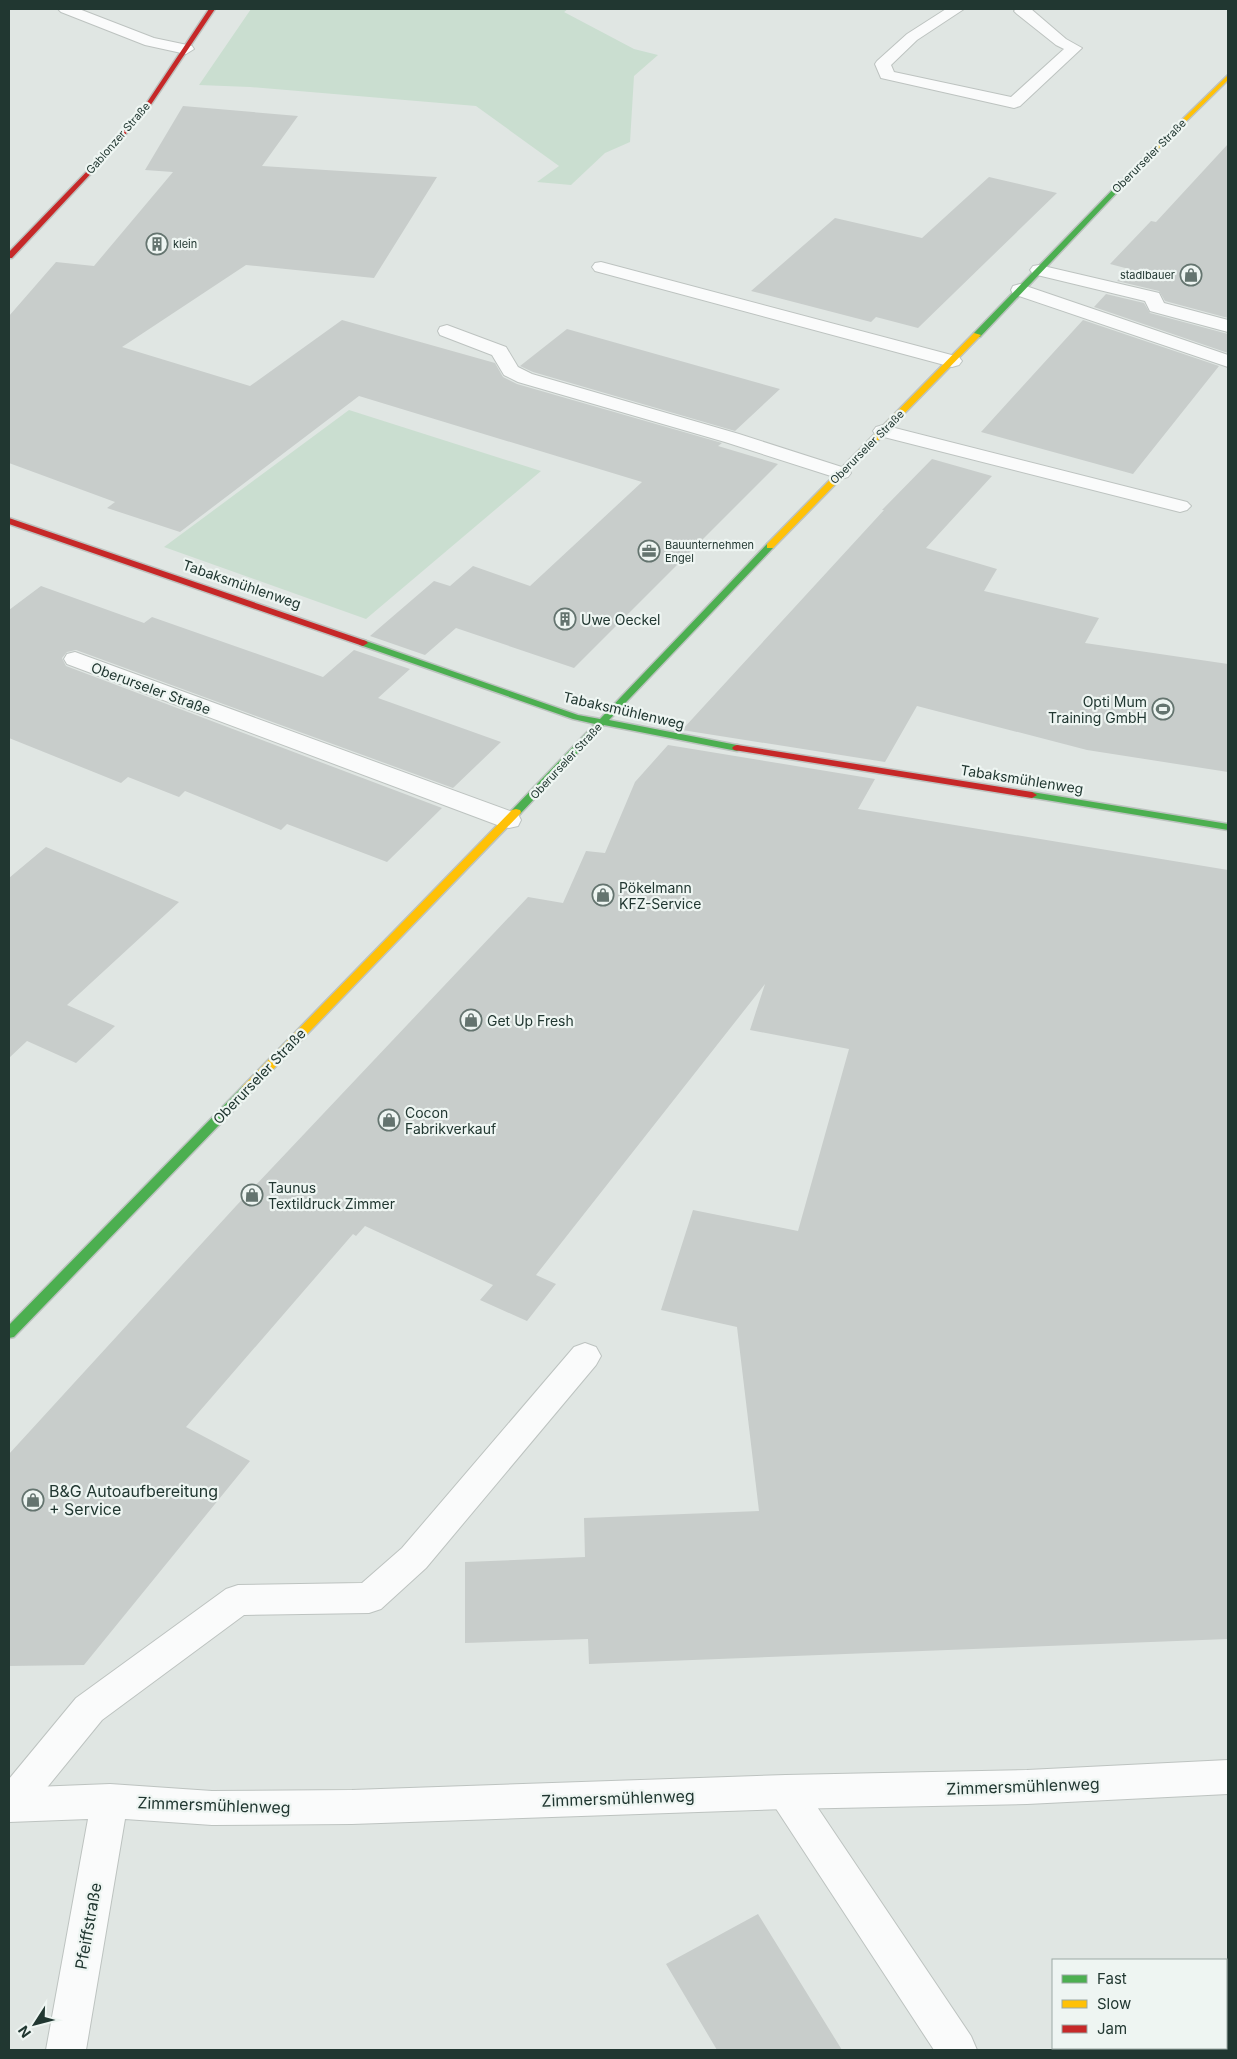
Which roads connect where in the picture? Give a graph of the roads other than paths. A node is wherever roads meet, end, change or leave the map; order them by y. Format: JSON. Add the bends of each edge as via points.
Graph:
{"nodes":[{"id":1,"x":66,"y":9,"type":"edge"},
{"id":2,"x":212,"y":9,"type":"edge"},
{"id":3,"x":956,"y":9,"type":"edge"},
{"id":4,"x":1024,"y":9,"type":"edge"},
{"id":5,"x":186,"y":49,"type":"junction"},
{"id":6,"x":1228,"y":77,"type":"edge"},
{"id":7,"x":9,"y":256,"type":"edge"},
{"id":8,"x":601,"y":267,"type":"dead end"},
{"id":9,"x":1039,"y":270,"type":"junction"},
{"id":10,"x":1020,"y":290,"type":"junction"},
{"id":11,"x":1228,"y":326,"type":"edge"},
{"id":12,"x":447,"y":331,"type":"dead end"},
{"id":13,"x":952,"y":361,"type":"junction"},
{"id":14,"x":1228,"y":361,"type":"edge"},
{"id":15,"x":883,"y":431,"type":"junction"},
{"id":16,"x":841,"y":473,"type":"junction"},
{"id":17,"x":1180,"y":506,"type":"dead end"},
{"id":18,"x":9,"y":521,"type":"edge"},
{"id":19,"x":75,"y":659,"type":"dead end"},
{"id":20,"x":602,"y":722,"type":"junction"},
{"id":21,"x":509,"y":820,"type":"junction"},
{"id":22,"x":1228,"y":827,"type":"edge"},
{"id":23,"x":9,"y":1333,"type":"edge"},
{"id":24,"x":586,"y":1356,"type":"dead end"},
{"id":25,"x":1228,"y":1777,"type":"edge"},
{"id":26,"x":786,"y":1792,"type":"junction"},
{"id":27,"x":110,"y":1802,"type":"junction"},
{"id":28,"x":9,"y":1805,"type":"edge"},
{"id":29,"x":66,"y":2050,"type":"edge"},
{"id":30,"x":957,"y":2050,"type":"edge"}],
"edges":[{"from":1,"to":5,"type":"street","via":[[150,42]]},
{"from":2,"to":5,"type":"street","name":"Gablonzer Straße"},
{"from":3,"to":4,"type":"street","via":[[912,37],[883,64],[887,75],[1014,103],[1074,48],[1061,42],[1022,11]]},
{"from":5,"to":7,"type":"street","name":"Gablonzer Straße","via":[[148,105]]},
{"from":6,"to":9,"type":"street","name":"Oberurseler Straße"},
{"from":8,"to":13,"type":"street"},
{"from":9,"to":10,"type":"street","name":"Oberurseler Straße"},
{"from":9,"to":11,"type":"street","via":[[1152,297],[1157,307]]},
{"from":10,"to":13,"type":"street","name":"Oberurseler Straße"},
{"from":10,"to":14,"type":"street"},
{"from":12,"to":16,"type":"street","via":[[499,351],[511,371],[525,378]]},
{"from":13,"to":15,"type":"street","name":"Oberurseler Straße"},
{"from":15,"to":16,"type":"street","name":"Oberurseler Straße"},
{"from":15,"to":17,"type":"street"},
{"from":16,"to":20,"type":"street","name":"Oberurseler Straße"},
{"from":18,"to":20,"type":"street","name":"Tabaksmühlenweg","via":[[576,717]]},
{"from":19,"to":21,"type":"street","name":"Oberurseler Straße"},
{"from":20,"to":21,"type":"street","name":"Oberurseler Straße"},
{"from":20,"to":22,"type":"street","name":"Tabaksmühlenweg","via":[[681,739]]},
{"from":21,"to":23,"type":"street","name":"Oberurseler Straße"},
{"from":24,"to":28,"type":"street","via":[[414,1558],[369,1598],[238,1600],[89,1709]]},
{"from":25,"to":26,"type":"street","name":"Zimmersmühlenweg","via":[[1027,1787]]},
{"from":26,"to":27,"type":"street","name":"Zimmersmühlenweg","via":[[352,1807],[212,1808]]},
{"from":26,"to":30,"type":"street"},
{"from":27,"to":28,"type":"street","name":"Zimmersmühlenweg"},
{"from":27,"to":29,"type":"street","name":"Pfeiffstraße"}]}
